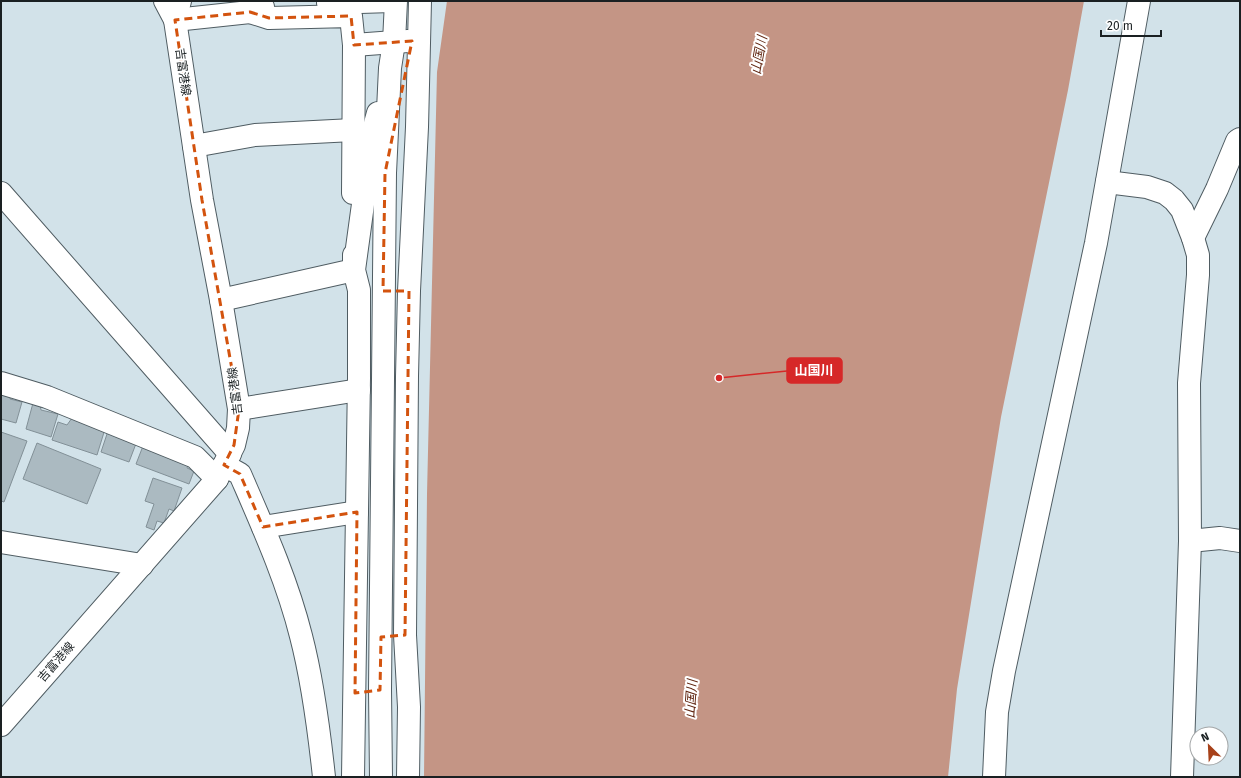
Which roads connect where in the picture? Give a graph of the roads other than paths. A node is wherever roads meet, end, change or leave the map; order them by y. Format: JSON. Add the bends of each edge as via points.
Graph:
{"nodes":[{"id":1,"x":165,"y":1,"type":"edge"},
{"id":2,"x":388,"y":1,"type":"edge"},
{"id":3,"x":420,"y":1,"type":"edge"},
{"id":4,"x":1139,"y":1,"type":"edge"},
{"id":5,"x":178,"y":11,"type":"edge"},
{"id":6,"x":250,"y":12,"type":"junction"},
{"id":7,"x":403,"y":41,"type":"junction"},
{"id":8,"x":354,"y":45,"type":"junction"},
{"id":9,"x":390,"y":68,"type":"junction"},
{"id":10,"x":353,"y":130,"type":"junction"},
{"id":11,"x":1240,"y":139,"type":"edge"},
{"id":12,"x":194,"y":146,"type":"junction"},
{"id":13,"x":385,"y":173,"type":"junction"},
{"id":14,"x":1107,"y":182,"type":"junction"},
{"id":15,"x":1,"y":193,"type":"edge"},
{"id":16,"x":1193,"y":238,"type":"junction"},
{"id":17,"x":357,"y":280,"type":"junction"},
{"id":18,"x":383,"y":291,"type":"junction"},
{"id":19,"x":408,"y":291,"type":"junction"},
{"id":20,"x":221,"y":300,"type":"junction"},
{"id":21,"x":407,"y":376,"type":"junction"},
{"id":22,"x":382,"y":378,"type":"junction"},
{"id":23,"x":1,"y":383,"type":"edge"},
{"id":24,"x":359,"y":384,"type":"junction"},
{"id":25,"x":239,"y":408,"type":"junction"},
{"id":26,"x":224,"y":466,"type":"junction"},
{"id":27,"x":357,"y":512,"type":"junction"},
{"id":28,"x":263,"y":527,"type":"junction"},
{"id":29,"x":1240,"y":540,"type":"edge"},
{"id":30,"x":1190,"y":541,"type":"junction"},
{"id":31,"x":1,"y":542,"type":"edge"},
{"id":32,"x":142,"y":565,"type":"junction"},
{"id":33,"x":405,"y":635,"type":"junction"},
{"id":34,"x":381,"y":637,"type":"junction"},
{"id":35,"x":380,"y":690,"type":"junction"},
{"id":36,"x":354,"y":693,"type":"junction"},
{"id":37,"x":409,"y":707,"type":"junction"},
{"id":38,"x":1,"y":725,"type":"edge"},
{"id":39,"x":324,"y":777,"type":"edge"},
{"id":40,"x":353,"y":777,"type":"edge"},
{"id":41,"x":381,"y":777,"type":"edge"},
{"id":42,"x":398,"y":777,"type":"edge"},
{"id":43,"x":408,"y":777,"type":"edge"},
{"id":44,"x":994,"y":777,"type":"edge"},
{"id":45,"x":1182,"y":777,"type":"edge"}],
"edges":[{"from":1,"to":5,"type":"street"},
{"from":2,"to":6,"type":"street","via":[[271,3]]},
{"from":2,"to":7,"type":"street"},
{"from":3,"to":7,"type":"street"},
{"from":3,"to":19,"type":"street","via":[[417,127]]},
{"from":4,"to":14,"type":"street"},
{"from":5,"to":6,"type":"street"},
{"from":5,"to":12,"type":"street","name":"吉富港線"},
{"from":6,"to":8,"type":"street","via":[[269,18],[351,16]]},
{"from":7,"to":8,"type":"street"},
{"from":7,"to":9,"type":"street"},
{"from":7,"to":13,"type":"street"},
{"from":8,"to":10,"type":"street"},
{"from":9,"to":13,"type":"street"},
{"from":9,"to":17,"type":"street","via":[[373,131]]},
{"from":10,"to":12,"type":"street","via":[[255,135]]},
{"from":10,"to":17,"type":"street"},
{"from":11,"to":16,"type":"street","via":[[1236,141],[1217,189]]},
{"from":12,"to":20,"type":"street","name":"吉富港線"},
{"from":13,"to":18,"type":"street"},
{"from":14,"to":16,"type":"street","via":[[1147,187],[1165,193],[1182,210]]},
{"from":14,"to":44,"type":"street","via":[[1004,671],[997,712]]},
{"from":15,"to":26,"type":"street"},
{"from":16,"to":30,"type":"street","via":[[1198,255],[1198,275],[1189,383]]},
{"from":17,"to":18,"type":"street"},
{"from":17,"to":20,"type":"street"},
{"from":17,"to":24,"type":"street"},
{"from":18,"to":19,"type":"street"},
{"from":18,"to":22,"type":"street"},
{"from":19,"to":21,"type":"street"},
{"from":20,"to":25,"type":"street","name":"吉富港線"},
{"from":21,"to":22,"type":"street"},
{"from":21,"to":33,"type":"street"},
{"from":22,"to":24,"type":"street"},
{"from":22,"to":34,"type":"street"},
{"from":23,"to":26,"type":"street","via":[[47,397],[195,457]]},
{"from":24,"to":25,"type":"street"},
{"from":24,"to":27,"type":"street"},
{"from":25,"to":26,"type":"street","name":"吉富港線","via":[[238,428]]},
{"from":26,"to":28,"type":"street","via":[[240,474]]},
{"from":26,"to":32,"type":"street","name":"吉富港線"},
{"from":27,"to":28,"type":"street"},
{"from":27,"to":36,"type":"street"},
{"from":28,"to":39,"type":"street","via":[[301,636],[314,696]]},
{"from":29,"to":30,"type":"street","via":[[1220,538]]},
{"from":30,"to":45,"type":"street"},
{"from":31,"to":32,"type":"street"},
{"from":32,"to":38,"type":"street","name":"吉富港線"},
{"from":33,"to":34,"type":"street"},
{"from":33,"to":37,"type":"street"},
{"from":34,"to":35,"type":"street"},
{"from":35,"to":36,"type":"street"},
{"from":35,"to":41,"type":"street"},
{"from":36,"to":40,"type":"street"},
{"from":37,"to":42,"type":"street","via":[[401,729]]},
{"from":37,"to":43,"type":"street"}]}
